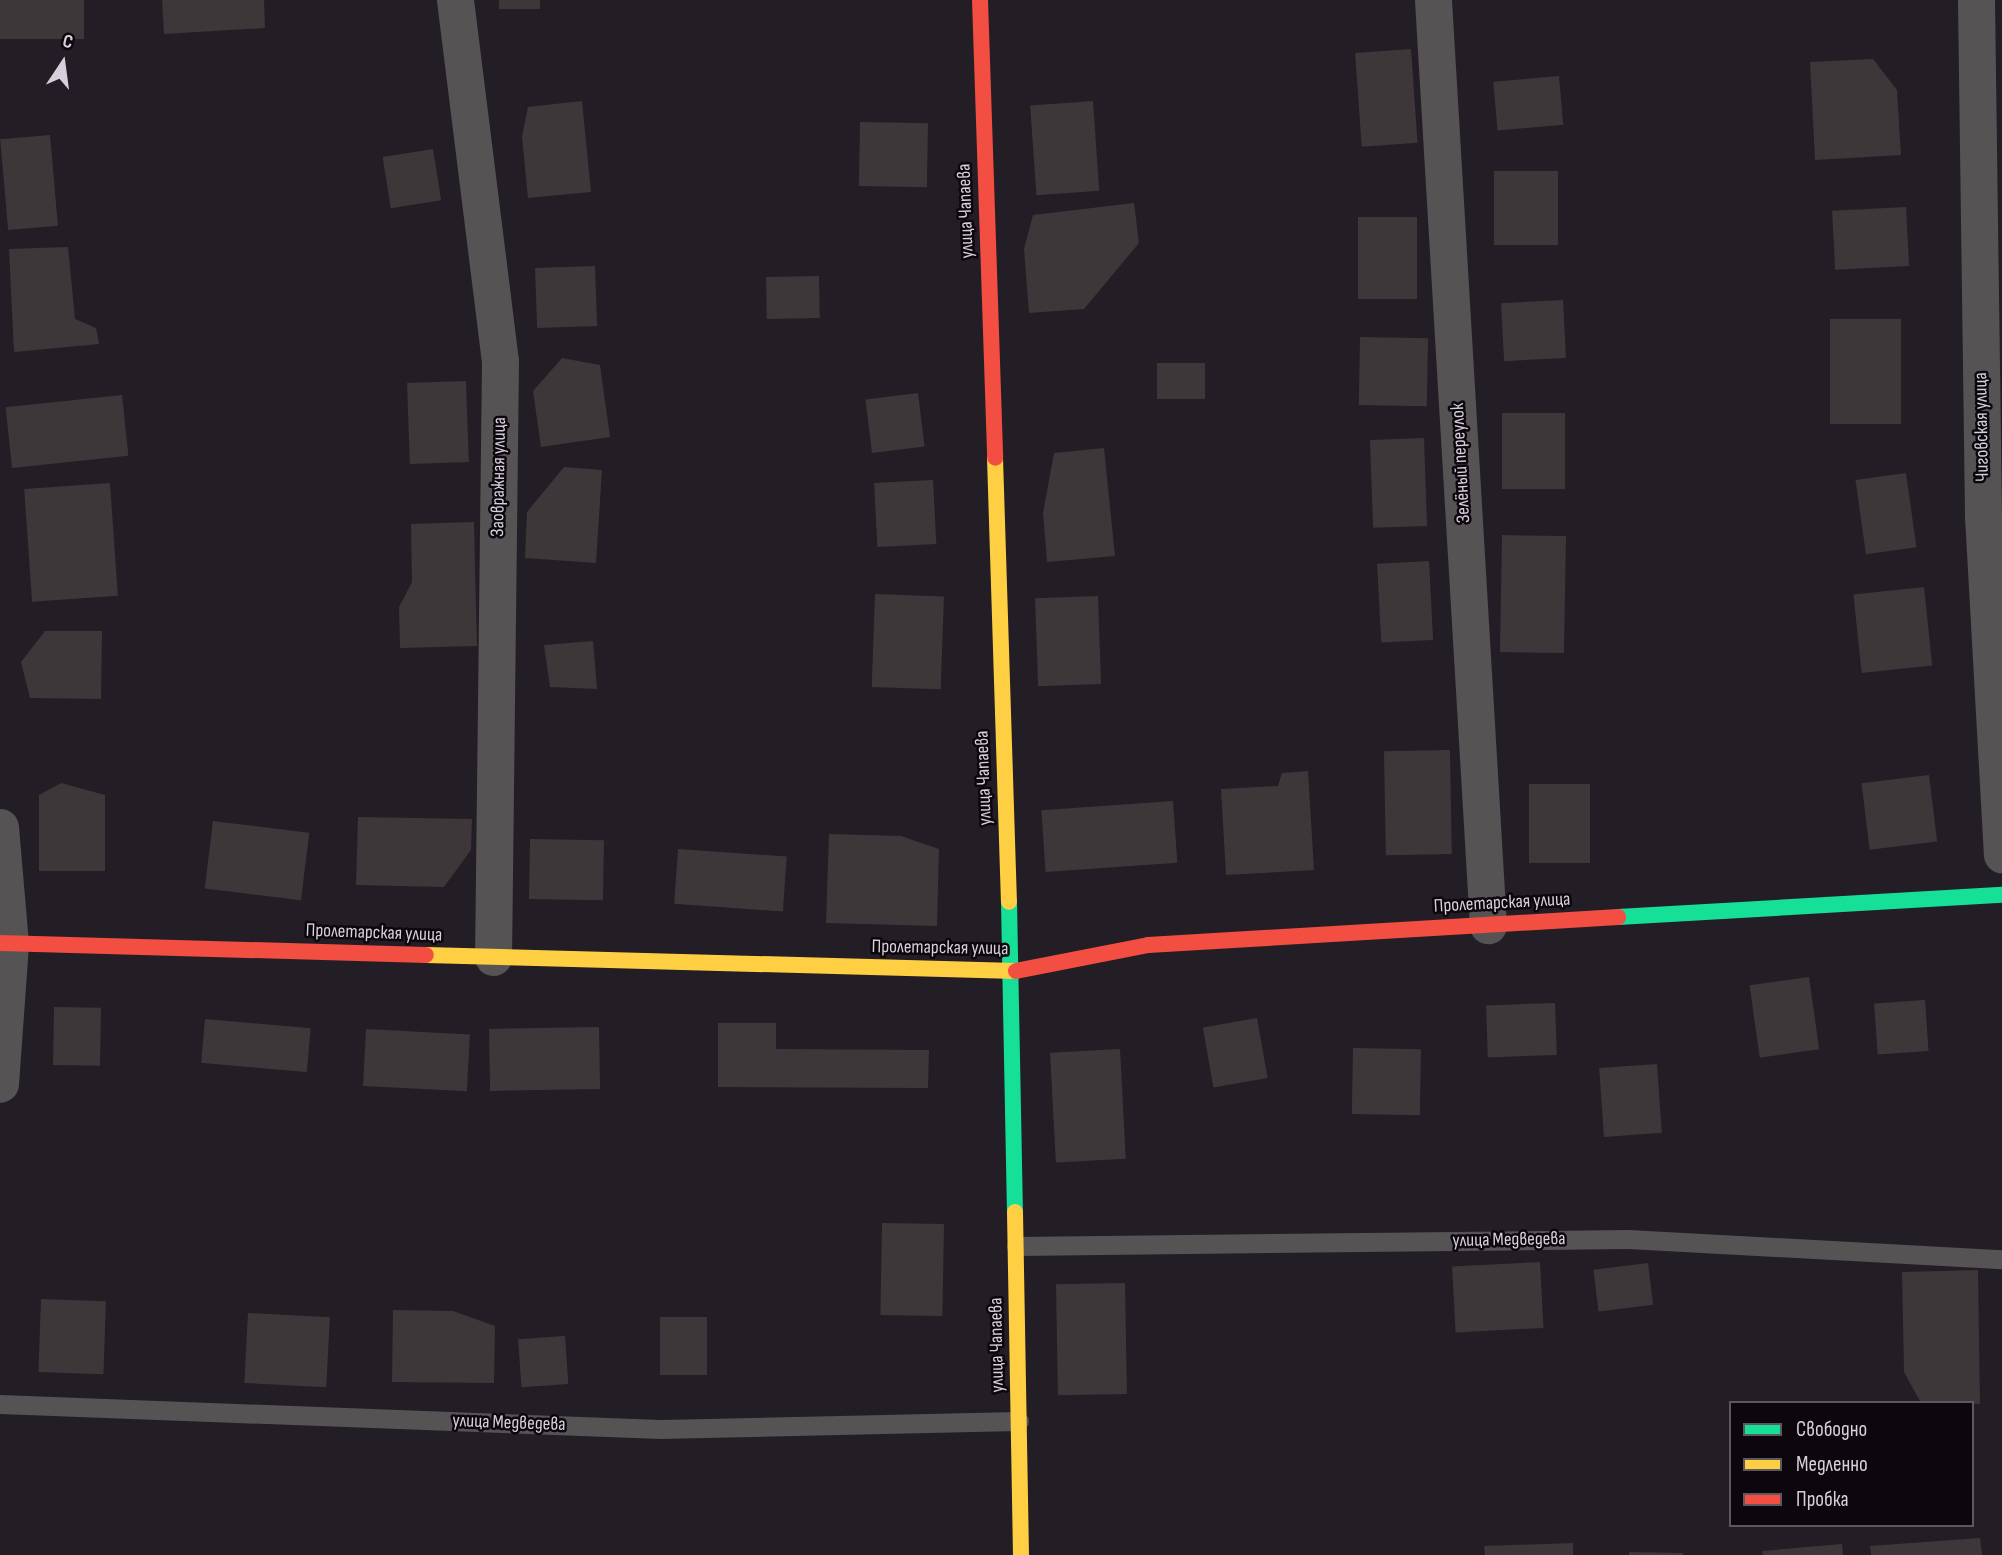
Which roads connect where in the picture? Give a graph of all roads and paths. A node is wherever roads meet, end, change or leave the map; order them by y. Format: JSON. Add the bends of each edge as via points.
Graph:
{"nodes":[{"id":1,"x":455,"y":0,"type":"edge"},
{"id":2,"x":980,"y":0,"type":"edge"},
{"id":3,"x":1433,"y":0,"type":"edge"},
{"id":4,"x":1976,"y":0,"type":"edge"},
{"id":5,"x":0,"y":827,"type":"edge"},
{"id":6,"x":2002,"y":853,"type":"edge"},
{"id":7,"x":2002,"y":895,"type":"edge"},
{"id":8,"x":1488,"y":925,"type":"junction"},
{"id":9,"x":5,"y":943,"type":"edge"},
{"id":10,"x":494,"y":957,"type":"junction"},
{"id":11,"x":1011,"y":972,"type":"junction"},
{"id":12,"x":0,"y":1084,"type":"edge"},
{"id":13,"x":1016,"y":1245,"type":"junction"},
{"id":14,"x":2002,"y":1259,"type":"edge"},
{"id":15,"x":0,"y":1404,"type":"edge"},
{"id":16,"x":1019,"y":1422,"type":"junction"},
{"id":17,"x":1021,"y":1555,"type":"edge"}],
"edges":[{"from":1,"to":10,"type":"street","name":"Заовражная улица","via":[[500,360]]},
{"from":2,"to":11,"type":"street","name":"улица Чапаева"},
{"from":3,"to":8,"type":"street","name":"Зелёный переулок"},
{"from":4,"to":6,"type":"street","name":"Чиговская улица","via":[[1983,516]]},
{"from":5,"to":9,"type":"street"},
{"from":7,"to":8,"type":"street","name":"Пролетарская улица"},
{"from":8,"to":11,"type":"street","name":"Пролетарская улица","via":[[1147,945]]},
{"from":9,"to":10,"type":"street","name":"Пролетарская улица"},
{"from":9,"to":12,"type":"street"},
{"from":10,"to":11,"type":"street","name":"Пролетарская улица"},
{"from":11,"to":13,"type":"street","name":"улица Чапаева"},
{"from":13,"to":14,"type":"lane","name":"улица Медведева","via":[[1628,1239]]},
{"from":13,"to":16,"type":"street","name":"улица Чапаева"},
{"from":15,"to":16,"type":"lane","name":"улица Медведева","via":[[661,1429]]},
{"from":16,"to":17,"type":"street","name":"улица Чапаева"}]}
